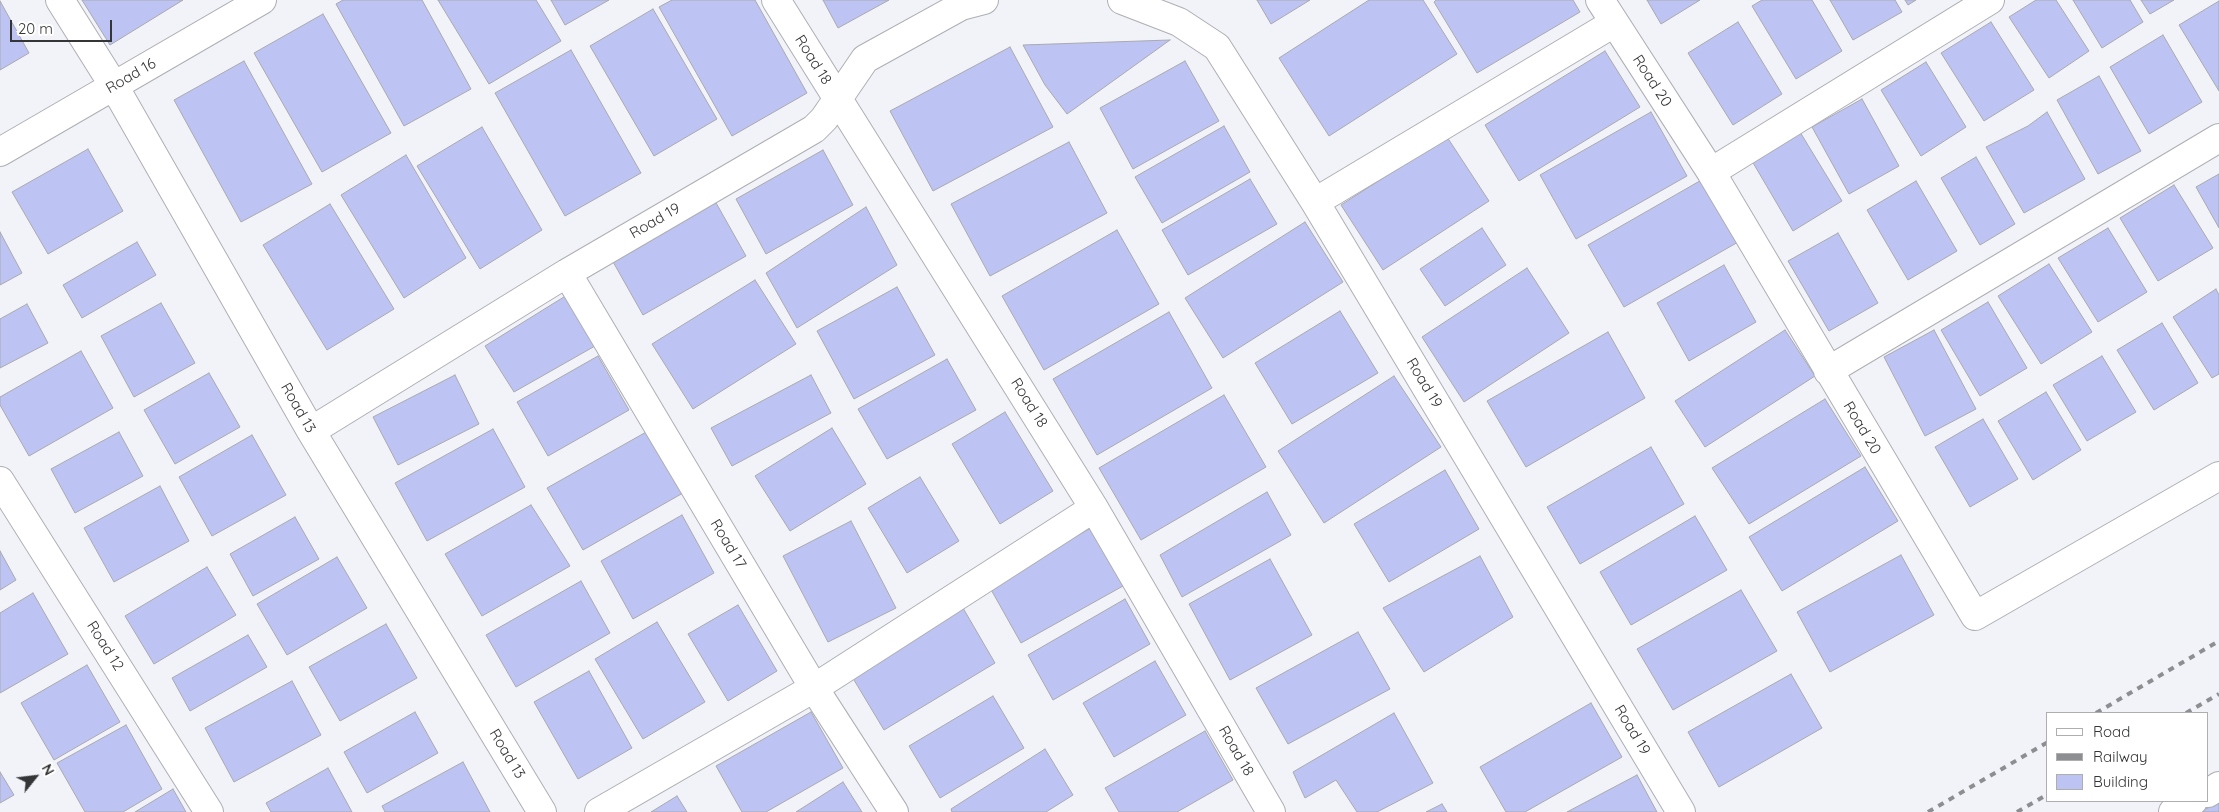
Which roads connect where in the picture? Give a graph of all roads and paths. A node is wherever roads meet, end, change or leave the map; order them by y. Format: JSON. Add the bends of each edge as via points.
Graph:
{"nodes":[{"id":1,"x":60,"y":0,"type":"edge"},
{"id":2,"x":262,"y":0,"type":"edge"},
{"id":3,"x":776,"y":0,"type":"edge"},
{"id":4,"x":984,"y":0,"type":"edge"},
{"id":5,"x":1122,"y":0,"type":"edge"},
{"id":6,"x":1600,"y":0,"type":"edge"},
{"id":7,"x":1990,"y":0,"type":"edge"},
{"id":8,"x":1614,"y":23,"type":"junction"},
{"id":9,"x":114,"y":86,"type":"junction"},
{"id":10,"x":837,"y":98,"type":"junction"},
{"id":11,"x":2219,"y":138,"type":"edge"},
{"id":12,"x":0,"y":152,"type":"edge"},
{"id":13,"x":1711,"y":172,"type":"junction"},
{"id":14,"x":1315,"y":202,"type":"junction"},
{"id":15,"x":567,"y":273,"type":"junction"},
{"id":16,"x":1828,"y":371,"type":"junction"},
{"id":17,"x":311,"y":431,"type":"junction"},
{"id":18,"x":2219,"y":476,"type":"edge"},
{"id":19,"x":0,"y":481,"type":"edge"},
{"id":20,"x":1094,"y":508,"type":"junction"},
{"id":21,"x":814,"y":688,"type":"junction"},
{"id":22,"x":2191,"y":802,"type":"edge"},
{"id":23,"x":209,"y":812,"type":"edge"},
{"id":24,"x":542,"y":812,"type":"edge"},
{"id":25,"x":599,"y":812,"type":"edge"},
{"id":26,"x":894,"y":812,"type":"edge"},
{"id":27,"x":1271,"y":812,"type":"edge"},
{"id":28,"x":1681,"y":812,"type":"edge"},
{"id":29,"x":2173,"y":812,"type":"edge"}],
"edges":[{"from":1,"to":9,"type":"street","name":"Road 13"},
{"from":2,"to":9,"type":"street","name":"Road 16"},
{"from":3,"to":10,"type":"street","name":"Road 18"},
{"from":4,"to":10,"type":"street","name":"Road 19","via":[[961,6],[865,59]]},
{"from":5,"to":14,"type":"street","name":"Road 19","via":[[1179,22],[1217,48]]},
{"from":6,"to":8,"type":"street","name":"Road 20"},
{"from":7,"to":13,"type":"street"},
{"from":8,"to":13,"type":"street","name":"Road 20"},
{"from":8,"to":14,"type":"street"},
{"from":9,"to":12,"type":"street","name":"Road 16"},
{"from":9,"to":17,"type":"street","name":"Road 13"},
{"from":10,"to":15,"type":"street","name":"Road 19","via":[[824,120],[814,129]]},
{"from":10,"to":20,"type":"street","name":"Road 18"},
{"from":11,"to":16,"type":"street"},
{"from":13,"to":16,"type":"street","name":"Road 20"},
{"from":14,"to":28,"type":"street","name":"Road 19"},
{"from":15,"to":17,"type":"street","name":"Road 19"},
{"from":15,"to":21,"type":"street","name":"Road 17"},
{"from":16,"to":18,"type":"street","name":"Road 20","via":[[1975,616]]},
{"from":17,"to":24,"type":"street","name":"Road 13"},
{"from":19,"to":23,"type":"street","name":"Road 12"},
{"from":20,"to":21,"type":"street"},
{"from":20,"to":27,"type":"street","name":"Road 18"},
{"from":21,"to":25,"type":"street"},
{"from":21,"to":26,"type":"street","name":"Road 17"},
{"from":22,"to":29,"type":"street"}]}
